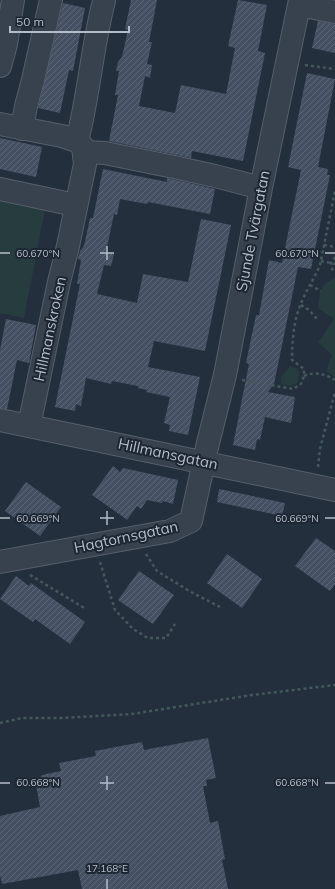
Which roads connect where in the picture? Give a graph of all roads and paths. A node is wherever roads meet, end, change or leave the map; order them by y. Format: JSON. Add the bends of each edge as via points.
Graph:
{"nodes":[{"id":1,"x":13,"y":0,"type":"edge"},
{"id":2,"x":51,"y":0,"type":"edge"},
{"id":3,"x":104,"y":1,"type":"dead end"},
{"id":4,"x":299,"y":2,"type":"edge"},
{"id":5,"x":335,"y":12,"type":"edge"},
{"id":6,"x":299,"y":64,"type":"dead end"},
{"id":7,"x":0,"y":66,"type":"edge"},
{"id":8,"x":335,"y":69,"type":"edge"},
{"id":9,"x":0,"y":124,"type":"edge"},
{"id":10,"x":22,"y":129,"type":"junction"},
{"id":11,"x":80,"y":147,"type":"junction"},
{"id":12,"x":260,"y":188,"type":"junction"},
{"id":13,"x":0,"y":189,"type":"edge"},
{"id":14,"x":335,"y":191,"type":"edge"},
{"id":15,"x":75,"y":205,"type":"junction"},
{"id":16,"x":324,"y":245,"type":"junction"},
{"id":17,"x":335,"y":247,"type":"edge"},
{"id":18,"x":335,"y":258,"type":"edge"},
{"id":19,"x":321,"y":261,"type":"junction"},
{"id":20,"x":331,"y":263,"type":"junction"},
{"id":21,"x":335,"y":264,"type":"edge"},
{"id":22,"x":334,"y":268,"type":"edge"},
{"id":23,"x":335,"y":272,"type":"edge"},
{"id":24,"x":310,"y":286,"type":"junction"},
{"id":25,"x":321,"y":291,"type":"dead end"},
{"id":26,"x":301,"y":304,"type":"junction"},
{"id":27,"x":318,"y":320,"type":"dead end"},
{"id":28,"x":304,"y":376,"type":"junction"},
{"id":29,"x":236,"y":378,"type":"dead end"},
{"id":30,"x":335,"y":380,"type":"edge"},
{"id":31,"x":335,"y":392,"type":"edge"},
{"id":32,"x":0,"y":420,"type":"edge"},
{"id":33,"x":29,"y":426,"type":"junction"},
{"id":34,"x":204,"y":462,"type":"junction"},
{"id":35,"x":318,"y":467,"type":"dead end"},
{"id":36,"x":335,"y":490,"type":"edge"},
{"id":37,"x":135,"y":537,"type":"junction"},
{"id":38,"x":94,"y":545,"type":"junction"},
{"id":39,"x":9,"y":561,"type":"edge"},
{"id":40,"x":220,"y":607,"type":"dead end"},
{"id":41,"x":86,"y":609,"type":"dead end"},
{"id":42,"x":175,"y":624,"type":"dead end"},
{"id":43,"x":335,"y":685,"type":"edge"},
{"id":44,"x":0,"y":723,"type":"edge"}],
"edges":[{"from":1,"to":7,"type":"street"},
{"from":2,"to":10,"type":"street"},
{"from":3,"to":11,"type":"street","name":"Hillmanskroken","via":[[98,24]]},
{"from":4,"to":5,"type":"street"},
{"from":4,"to":12,"type":"street","name":"Sjunde Tvärgatan"},
{"from":6,"to":8,"type":"path"},
{"from":9,"to":10,"type":"street"},
{"from":10,"to":11,"type":"street","via":[[62,136]]},
{"from":11,"to":12,"type":"street"},
{"from":11,"to":15,"type":"street","name":"Hillmanskroken","via":[[84,164]]},
{"from":12,"to":34,"type":"street","name":"Sjunde Tvärgatan","via":[[225,375]]},
{"from":13,"to":15,"type":"street"},
{"from":14,"to":16,"type":"path"},
{"from":15,"to":33,"type":"street","name":"Hillmanskroken"},
{"from":16,"to":17,"type":"path"},
{"from":16,"to":19,"type":"path"},
{"from":18,"to":20,"type":"path"},
{"from":19,"to":20,"type":"path"},
{"from":19,"to":24,"type":"path"},
{"from":20,"to":21,"type":"path"},
{"from":20,"to":22,"type":"path"},
{"from":22,"to":23,"type":"path"},
{"from":24,"to":25,"type":"path"},
{"from":24,"to":26,"type":"path"},
{"from":26,"to":27,"type":"path"},
{"from":26,"to":28,"type":"path","via":[[295,326],[292,360],[304,369]]},
{"from":28,"to":29,"type":"path","via":[[301,384],[293,389]]},
{"from":28,"to":30,"type":"path","via":[[311,373],[324,374]]},
{"from":31,"to":35,"type":"path","via":[[320,449]]},
{"from":32,"to":33,"type":"street","name":"Hillmansgatan"},
{"from":33,"to":34,"type":"street","name":"Hillmansgatan"},
{"from":34,"to":36,"type":"street","name":"Hillmansgatan"},
{"from":34,"to":37,"type":"street","name":"Hagtornsgatan","via":[[191,521],[170,531]]},
{"from":37,"to":38,"type":"street","name":"Hagtornsgatan"},
{"from":37,"to":40,"type":"path","via":[[158,571]]},
{"from":38,"to":39,"type":"street","name":"Hagtornsgatan"},
{"from":38,"to":42,"type":"path","via":[[115,610],[133,629],[148,638],[166,638]]},
{"from":39,"to":41,"type":"path"},
{"from":43,"to":44,"type":"path","via":[[132,714],[22,718]]}]}
